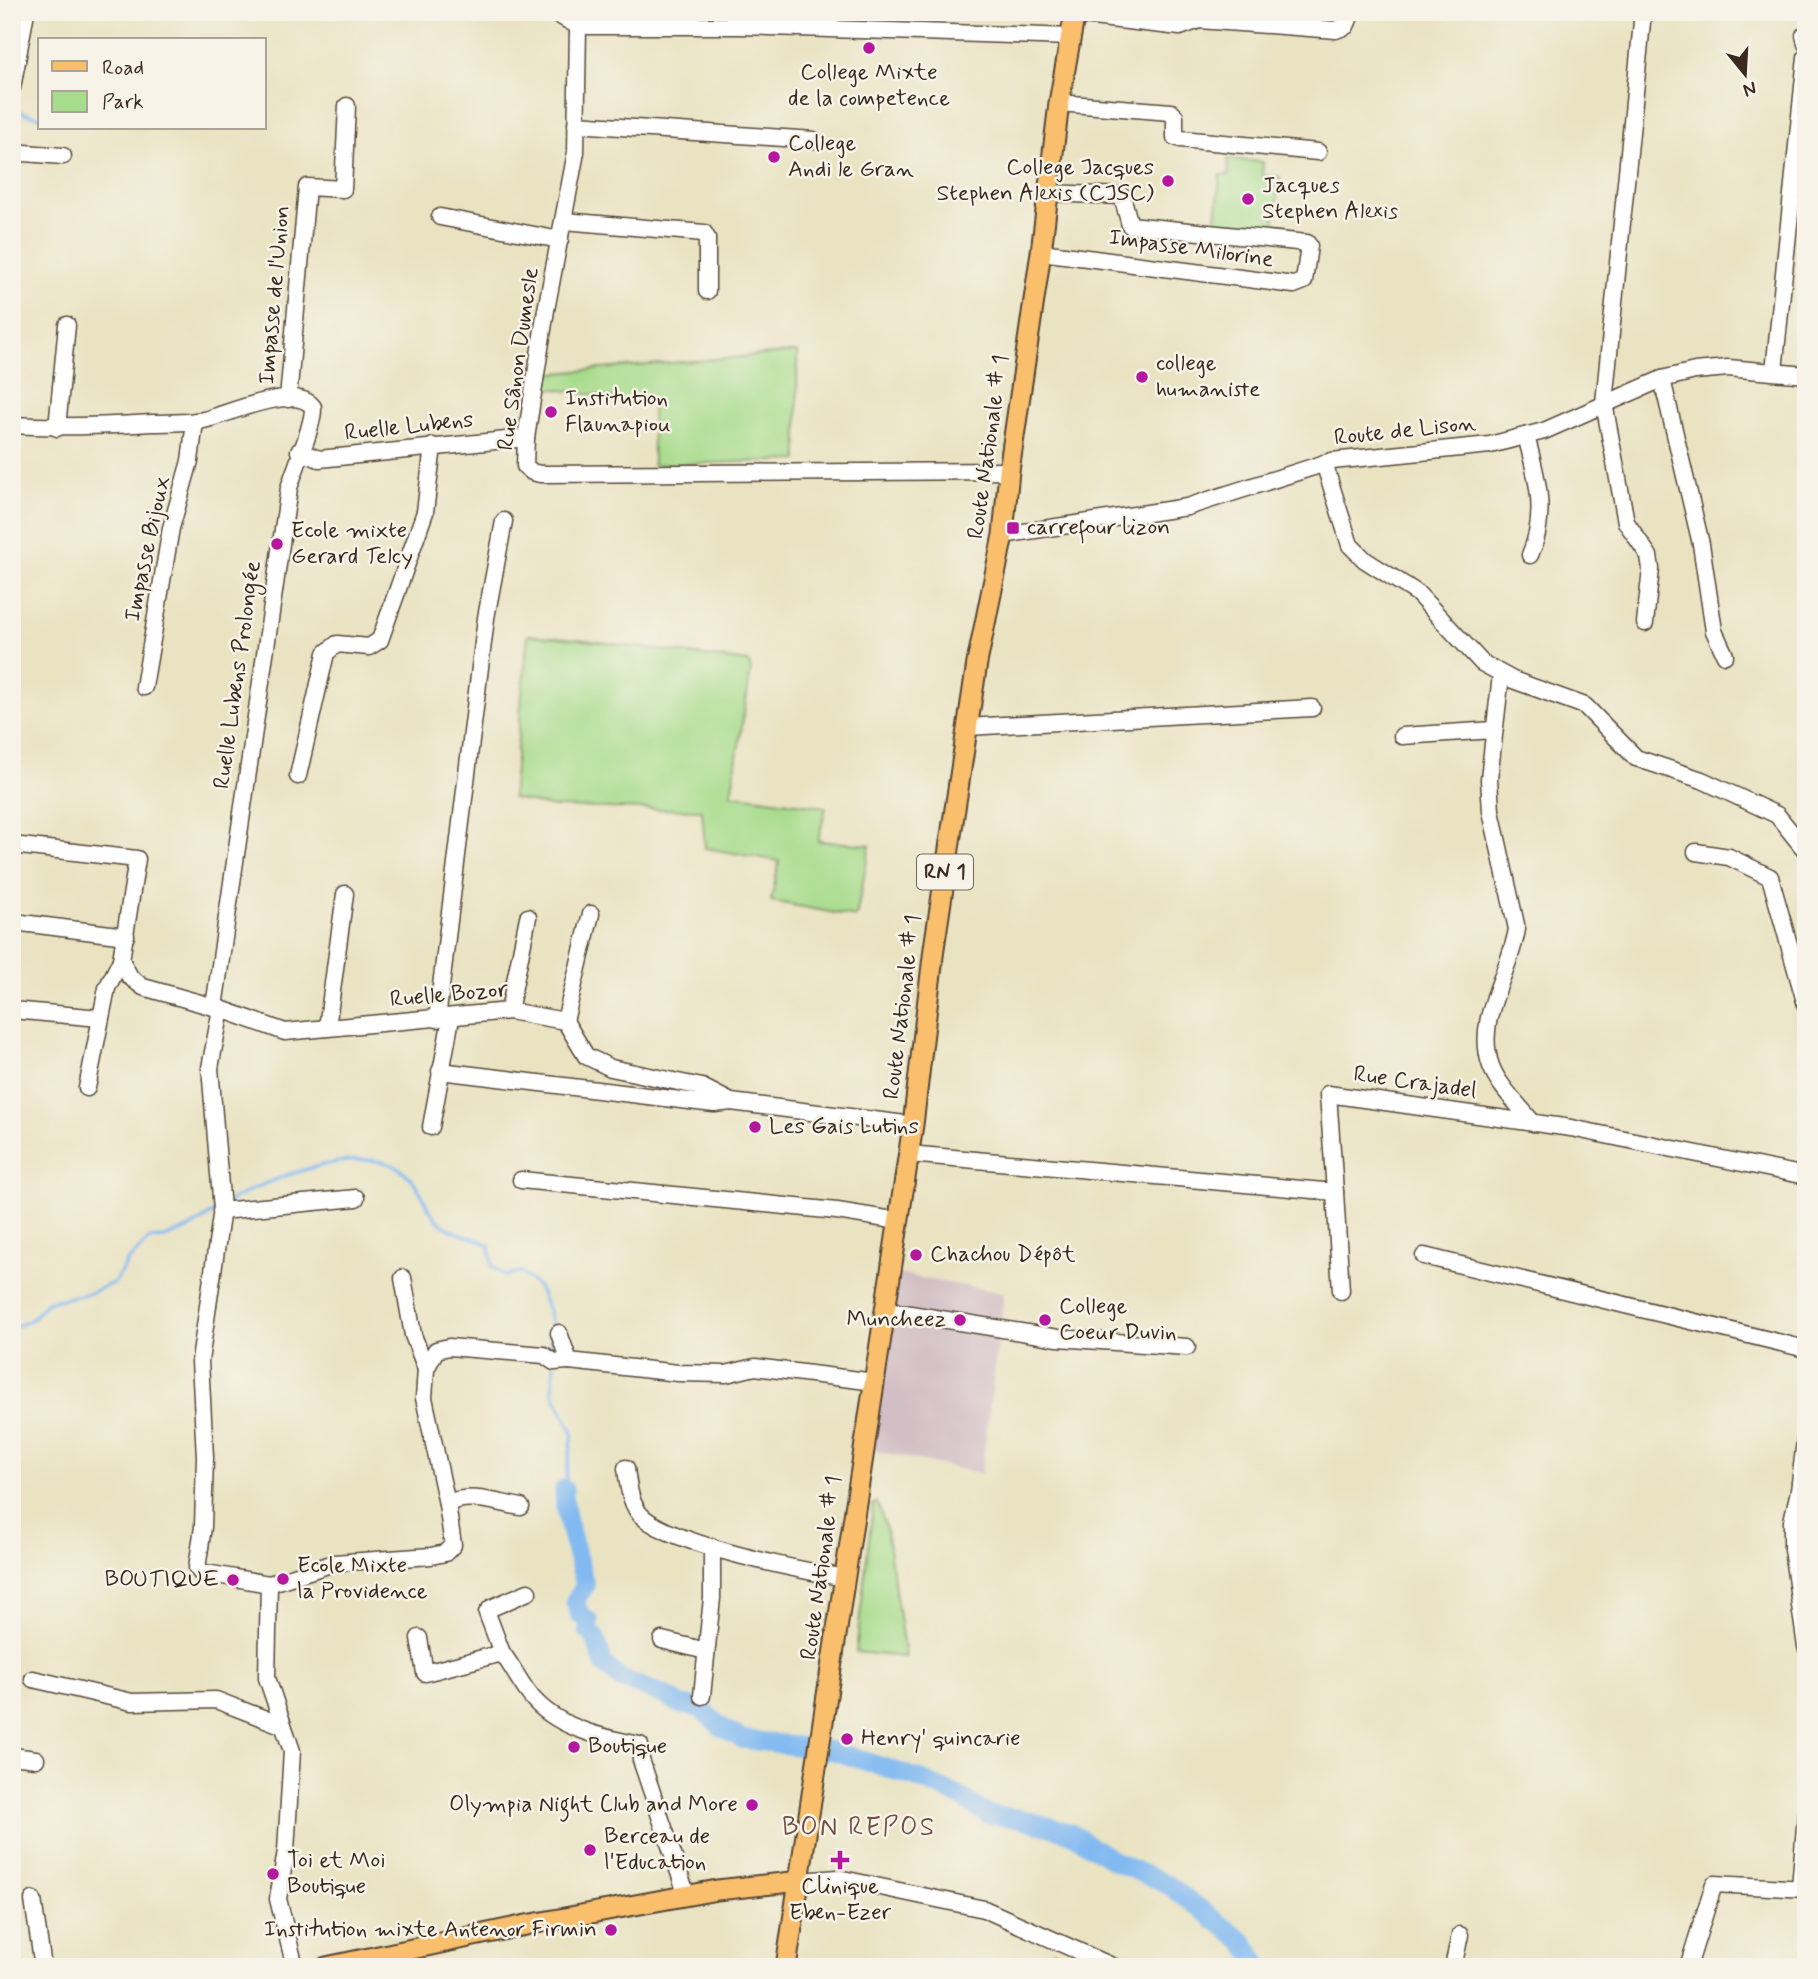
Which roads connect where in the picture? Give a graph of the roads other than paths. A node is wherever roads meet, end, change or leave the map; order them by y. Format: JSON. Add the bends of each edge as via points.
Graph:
{"nodes":[{"id":1,"x":26,"y":12,"type":"edge"},
{"id":2,"x":553,"y":12,"type":"edge"},
{"id":3,"x":1352,"y":12,"type":"edge"},
{"id":4,"x":1643,"y":12,"type":"edge"},
{"id":5,"x":1075,"y":14,"type":"edge"},
{"id":6,"x":653,"y":19,"type":"edge"},
{"id":7,"x":578,"y":26,"type":"junction"},
{"id":8,"x":1072,"y":37,"type":"junction"},
{"id":9,"x":1806,"y":57,"type":"edge"},
{"id":10,"x":12,"y":88,"type":"edge"},
{"id":11,"x":1059,"y":103,"type":"junction"},
{"id":12,"x":347,"y":106,"type":"dead end"},
{"id":13,"x":576,"y":124,"type":"junction"},
{"id":14,"x":814,"y":140,"type":"dead end"},
{"id":15,"x":12,"y":152,"type":"edge"},
{"id":16,"x":1318,"y":152,"type":"dead end"},
{"id":17,"x":63,"y":156,"type":"dead end"},
{"id":18,"x":1048,"y":193,"type":"junction"},
{"id":19,"x":440,"y":218,"type":"dead end"},
{"id":20,"x":564,"y":221,"type":"junction"},
{"id":21,"x":560,"y":240,"type":"junction"},
{"id":22,"x":1041,"y":252,"type":"junction"},
{"id":23,"x":707,"y":291,"type":"dead end"},
{"id":24,"x":67,"y":325,"type":"dead end"},
{"id":25,"x":1774,"y":371,"type":"junction"},
{"id":26,"x":1806,"y":375,"type":"edge"},
{"id":27,"x":1662,"y":379,"type":"junction"},
{"id":28,"x":288,"y":399,"type":"junction"},
{"id":29,"x":1604,"y":403,"type":"junction"},
{"id":30,"x":195,"y":421,"type":"junction"},
{"id":31,"x":12,"y":425,"type":"edge"},
{"id":32,"x":57,"y":428,"type":"junction"},
{"id":33,"x":1526,"y":436,"type":"junction"},
{"id":34,"x":526,"y":438,"type":"junction"},
{"id":35,"x":433,"y":446,"type":"junction"},
{"id":36,"x":299,"y":451,"type":"junction"},
{"id":37,"x":1324,"y":463,"type":"junction"},
{"id":38,"x":1009,"y":471,"type":"junction"},
{"id":39,"x":504,"y":521,"type":"dead end"},
{"id":40,"x":1003,"y":535,"type":"junction"},
{"id":41,"x":1531,"y":555,"type":"dead end"},
{"id":42,"x":1645,"y":623,"type":"dead end"},
{"id":43,"x":1725,"y":655,"type":"dead end"},
{"id":44,"x":1501,"y":675,"type":"junction"},
{"id":45,"x":144,"y":687,"type":"dead end"},
{"id":46,"x":1312,"y":708,"type":"dead end"},
{"id":47,"x":967,"y":727,"type":"junction"},
{"id":48,"x":1494,"y":730,"type":"junction"},
{"id":49,"x":1402,"y":736,"type":"dead end"},
{"id":50,"x":298,"y":776,"type":"dead end"},
{"id":51,"x":12,"y":845,"type":"edge"},
{"id":52,"x":1806,"y":851,"type":"edge"},
{"id":53,"x":1696,"y":852,"type":"dead end"},
{"id":54,"x":345,"y":894,"type":"dead end"},
{"id":55,"x":591,"y":914,"type":"dead end"},
{"id":56,"x":528,"y":917,"type":"dead end"},
{"id":57,"x":22,"y":923,"type":"dead end"},
{"id":58,"x":126,"y":936,"type":"junction"},
{"id":59,"x":121,"y":960,"type":"junction"},
{"id":60,"x":1806,"y":1005,"type":"edge"},
{"id":61,"x":217,"y":1008,"type":"junction"},
{"id":62,"x":12,"y":1010,"type":"edge"},
{"id":63,"x":509,"y":1010,"type":"junction"},
{"id":64,"x":100,"y":1017,"type":"junction"},
{"id":65,"x":444,"y":1018,"type":"junction"},
{"id":66,"x":565,"y":1021,"type":"junction"},
{"id":67,"x":327,"y":1028,"type":"junction"},
{"id":68,"x":440,"y":1071,"type":"junction"},
{"id":69,"x":88,"y":1088,"type":"dead end"},
{"id":70,"x":731,"y":1102,"type":"junction"},
{"id":71,"x":1533,"y":1123,"type":"junction"},
{"id":72,"x":913,"y":1125,"type":"junction"},
{"id":73,"x":431,"y":1127,"type":"dead end"},
{"id":74,"x":909,"y":1154,"type":"junction"},
{"id":75,"x":1806,"y":1175,"type":"edge"},
{"id":76,"x":521,"y":1180,"type":"dead end"},
{"id":77,"x":1335,"y":1192,"type":"junction"},
{"id":78,"x":356,"y":1198,"type":"dead end"},
{"id":79,"x":222,"y":1210,"type":"junction"},
{"id":80,"x":899,"y":1222,"type":"junction"},
{"id":81,"x":1424,"y":1256,"type":"dead end"},
{"id":82,"x":403,"y":1278,"type":"dead end"},
{"id":83,"x":1341,"y":1291,"type":"dead end"},
{"id":84,"x":886,"y":1310,"type":"junction"},
{"id":85,"x":559,"y":1333,"type":"dead end"},
{"id":86,"x":417,"y":1345,"type":"junction"},
{"id":87,"x":1187,"y":1347,"type":"dead end"},
{"id":88,"x":1806,"y":1349,"type":"edge"},
{"id":89,"x":436,"y":1350,"type":"junction"},
{"id":90,"x":569,"y":1361,"type":"junction"},
{"id":91,"x":426,"y":1369,"type":"junction"},
{"id":92,"x":875,"y":1382,"type":"junction"},
{"id":93,"x":1806,"y":1432,"type":"edge"},
{"id":94,"x":626,"y":1468,"type":"dead end"},
{"id":95,"x":447,"y":1504,"type":"junction"},
{"id":96,"x":521,"y":1507,"type":"dead end"},
{"id":97,"x":712,"y":1547,"type":"junction"},
{"id":98,"x":846,"y":1578,"type":"junction"},
{"id":99,"x":269,"y":1584,"type":"junction"},
{"id":100,"x":528,"y":1592,"type":"dead end"},
{"id":101,"x":419,"y":1638,"type":"dead end"},
{"id":102,"x":662,"y":1640,"type":"dead end"},
{"id":103,"x":1806,"y":1646,"type":"edge"},
{"id":104,"x":706,"y":1651,"type":"junction"},
{"id":105,"x":502,"y":1653,"type":"junction"},
{"id":106,"x":33,"y":1679,"type":"dead end"},
{"id":107,"x":702,"y":1696,"type":"dead end"},
{"id":108,"x":282,"y":1725,"type":"junction"},
{"id":109,"x":12,"y":1756,"type":"edge"},
{"id":110,"x":36,"y":1759,"type":"dead end"},
{"id":111,"x":1806,"y":1814,"type":"edge"},
{"id":112,"x":801,"y":1881,"type":"junction"},
{"id":113,"x":1803,"y":1889,"type":"edge"},
{"id":114,"x":687,"y":1896,"type":"junction"},
{"id":115,"x":33,"y":1900,"type":"dead end"},
{"id":116,"x":1460,"y":1935,"type":"dead end"},
{"id":117,"x":44,"y":1967,"type":"edge"},
{"id":118,"x":295,"y":1967,"type":"edge"},
{"id":119,"x":326,"y":1967,"type":"edge"},
{"id":120,"x":786,"y":1967,"type":"edge"},
{"id":121,"x":1114,"y":1967,"type":"edge"},
{"id":122,"x":1453,"y":1967,"type":"edge"},
{"id":123,"x":1688,"y":1967,"type":"edge"}],
"edges":[{"from":1,"to":10,"type":"street"},
{"from":2,"to":7,"type":"street"},
{"from":3,"to":5,"type":"street","via":[[1346,26],[1336,30],[1199,20],[1180,27]]},
{"from":4,"to":29,"type":"street"},
{"from":5,"to":8,"type":"main road","name":"Route Nationale # 1","number":"RN 1"},
{"from":6,"to":7,"type":"street"},
{"from":6,"to":8,"type":"street"},
{"from":7,"to":13,"type":"street","name":"Rue Sânon Dumesle"},
{"from":8,"to":11,"type":"main road","name":"Route Nationale # 1","number":"RN 1"},
{"from":9,"to":25,"type":"street"},
{"from":11,"to":16,"type":"street","via":[[1171,112],[1175,137],[1181,139]]},
{"from":11,"to":18,"type":"main road","name":"Route Nationale # 1","number":"RN 1"},
{"from":12,"to":28,"type":"street","name":"Impasse de l'Union","via":[[343,188],[307,187]]},
{"from":13,"to":14,"type":"street"},
{"from":13,"to":20,"type":"street","name":"Rue Sânon Dumesle"},
{"from":15,"to":17,"type":"street"},
{"from":18,"to":22,"type":"main road","name":"Route Nationale # 1","number":"RN 1"},
{"from":18,"to":22,"type":"street","name":"Impasse Milorine","via":[[1122,196],[1130,225],[1307,243],[1309,253],[1304,281],[1294,285]]},
{"from":19,"to":21,"type":"street"},
{"from":20,"to":21,"type":"street","name":"Rue Sânon Dumesle"},
{"from":20,"to":23,"type":"street","via":[[704,233]]},
{"from":21,"to":34,"type":"street","name":"Rue Sânon Dumesle"},
{"from":22,"to":38,"type":"main road","name":"Route Nationale # 1","number":"RN 1"},
{"from":24,"to":32,"type":"street"},
{"from":25,"to":26,"type":"street","name":"Route de Lison"},
{"from":25,"to":27,"type":"street","name":"Route de Lison","via":[[1728,368]]},
{"from":27,"to":29,"type":"street","name":"Route de Lison"},
{"from":27,"to":43,"type":"street","via":[[1701,544],[1714,631]]},
{"from":28,"to":30,"type":"street","via":[[264,401]]},
{"from":28,"to":36,"type":"street","name":"Ruelle Lubens Prolongée","via":[[306,400],[313,407],[309,432]]},
{"from":29,"to":33,"type":"street","name":"Route de Lison"},
{"from":29,"to":42,"type":"street","via":[[1626,522],[1649,556]]},
{"from":30,"to":32,"type":"street"},
{"from":30,"to":45,"type":"street","name":"Impasse Bijoux"},
{"from":31,"to":32,"type":"street"},
{"from":33,"to":37,"type":"street","name":"Route de Lison","via":[[1490,445]]},
{"from":33,"to":41,"type":"street","via":[[1542,509]]},
{"from":34,"to":35,"type":"street","name":"Ruelle Lubens"},
{"from":34,"to":38,"type":"street","name":"Rue Sânon Dumesle","via":[[526,466],[540,474]]},
{"from":35,"to":36,"type":"street","name":"Ruelle Lubens","via":[[319,460]]},
{"from":35,"to":50,"type":"street","via":[[425,512],[380,640],[369,647],[338,644],[326,653]]},
{"from":36,"to":61,"type":"street","name":"Ruelle Lubens Prolongée","via":[[289,488]]},
{"from":37,"to":40,"type":"street","name":"Route de Lison","via":[[1187,507]]},
{"from":37,"to":44,"type":"street","via":[[1350,545],[1364,560],[1417,593],[1482,663]]},
{"from":38,"to":40,"type":"main road","name":"Route Nationale # 1","number":"RN 1"},
{"from":39,"to":65,"type":"street","via":[[486,618]]},
{"from":40,"to":47,"type":"main road","name":"Route Nationale # 1","number":"RN 1"},
{"from":44,"to":48,"type":"street"},
{"from":44,"to":52,"type":"street","via":[[1585,706],[1636,758],[1702,780],[1777,815]]},
{"from":46,"to":47,"type":"street"},
{"from":47,"to":72,"type":"main road","name":"Route Nationale # 1","number":"RN 1"},
{"from":48,"to":49,"type":"street"},
{"from":48,"to":71,"type":"street","via":[[1491,811],[1516,912],[1514,946],[1488,1019],[1485,1043],[1491,1067]]},
{"from":51,"to":58,"type":"street","via":[[137,859]]},
{"from":53,"to":60,"type":"street","via":[[1729,857],[1770,877]]},
{"from":54,"to":67,"type":"street"},
{"from":55,"to":66,"type":"street"},
{"from":56,"to":63,"type":"street"},
{"from":57,"to":58,"type":"street"},
{"from":58,"to":59,"type":"street"},
{"from":59,"to":61,"type":"street","name":"Ruelle Bozor","via":[[143,987]]},
{"from":59,"to":64,"type":"street"},
{"from":61,"to":67,"type":"street","name":"Ruelle Bozor","via":[[285,1031]]},
{"from":61,"to":79,"type":"street","name":"Ruelle Lubens Prolongée","via":[[210,1068]]},
{"from":62,"to":64,"type":"street"},
{"from":63,"to":65,"type":"street","name":"Ruelle Bozor"},
{"from":63,"to":66,"type":"street","name":"Ruelle Bozor"},
{"from":64,"to":69,"type":"street"},
{"from":65,"to":67,"type":"street","name":"Ruelle Bozor"},
{"from":65,"to":68,"type":"street"},
{"from":66,"to":70,"type":"street","via":[[586,1056],[596,1062],[710,1090]]},
{"from":68,"to":70,"type":"street","via":[[714,1104]]},
{"from":68,"to":73,"type":"street"},
{"from":70,"to":72,"type":"street"},
{"from":71,"to":75,"type":"street","name":"Rue Crajadel","via":[[1689,1149]]},
{"from":71,"to":77,"type":"street","name":"Rue Crajadel","via":[[1328,1094]]},
{"from":72,"to":74,"type":"main road","name":"Route Nationale # 1","number":"RN 1"},
{"from":74,"to":77,"type":"street"},
{"from":74,"to":80,"type":"main road","name":"Route Nationale # 1","number":"RN 1"},
{"from":76,"to":80,"type":"street","via":[[837,1210]]},
{"from":77,"to":83,"type":"street"},
{"from":78,"to":79,"type":"street"},
{"from":79,"to":99,"type":"street","name":"Ruelle Lubens Prolongée","via":[[200,1361],[205,1457],[197,1568]]},
{"from":80,"to":84,"type":"main road","name":"Route Nationale # 1","number":"RN 1"},
{"from":81,"to":88,"type":"street"},
{"from":82,"to":86,"type":"street"},
{"from":84,"to":87,"type":"street","via":[[1058,1338]]},
{"from":84,"to":92,"type":"main road","name":"Route Nationale # 1","number":"RN 1"},
{"from":85,"to":90,"type":"street"},
{"from":86,"to":89,"type":"street"},
{"from":86,"to":91,"type":"street"},
{"from":89,"to":90,"type":"street","via":[[449,1347]]},
{"from":89,"to":91,"type":"street"},
{"from":90,"to":92,"type":"street","via":[[678,1373],[726,1374],[755,1367]]},
{"from":91,"to":95,"type":"street","via":[[424,1398]]},
{"from":92,"to":98,"type":"main road","name":"Route Nationale # 1","number":"RN 1"},
{"from":93,"to":103,"type":"street","via":[[1792,1521]]},
{"from":94,"to":97,"type":"street","via":[[629,1492],[642,1517]]},
{"from":95,"to":96,"type":"street","via":[[467,1498]]},
{"from":95,"to":99,"type":"street","via":[[453,1545],[445,1553],[334,1563]]},
{"from":97,"to":98,"type":"street"},
{"from":97,"to":104,"type":"street"},
{"from":98,"to":112,"type":"main road","name":"Route Nationale # 1","number":"RN 1"},
{"from":99,"to":108,"type":"street","via":[[267,1678]]},
{"from":100,"to":105,"type":"street","via":[[487,1613]]},
{"from":101,"to":105,"type":"street","via":[[425,1673]]},
{"from":102,"to":104,"type":"street"},
{"from":104,"to":107,"type":"street"},
{"from":105,"to":114,"type":"street","via":[[535,1702],[559,1720],[602,1738],[640,1745],[641,1760]]},
{"from":106,"to":108,"type":"street","via":[[132,1703],[216,1700]]},
{"from":108,"to":118,"type":"street","via":[[292,1751],[278,1899]]},
{"from":109,"to":110,"type":"street"},
{"from":111,"to":113,"type":"street"},
{"from":112,"to":114,"type":"main road"},
{"from":112,"to":120,"type":"main road","name":"Route Nationale # 1","number":"RN 1"},
{"from":112,"to":121,"type":"street","via":[[838,1878],[984,1909]]},
{"from":113,"to":123,"type":"street","via":[[1714,1884]]},
{"from":114,"to":119,"type":"main road"},
{"from":115,"to":117,"type":"street"},
{"from":116,"to":122,"type":"street"}]}
